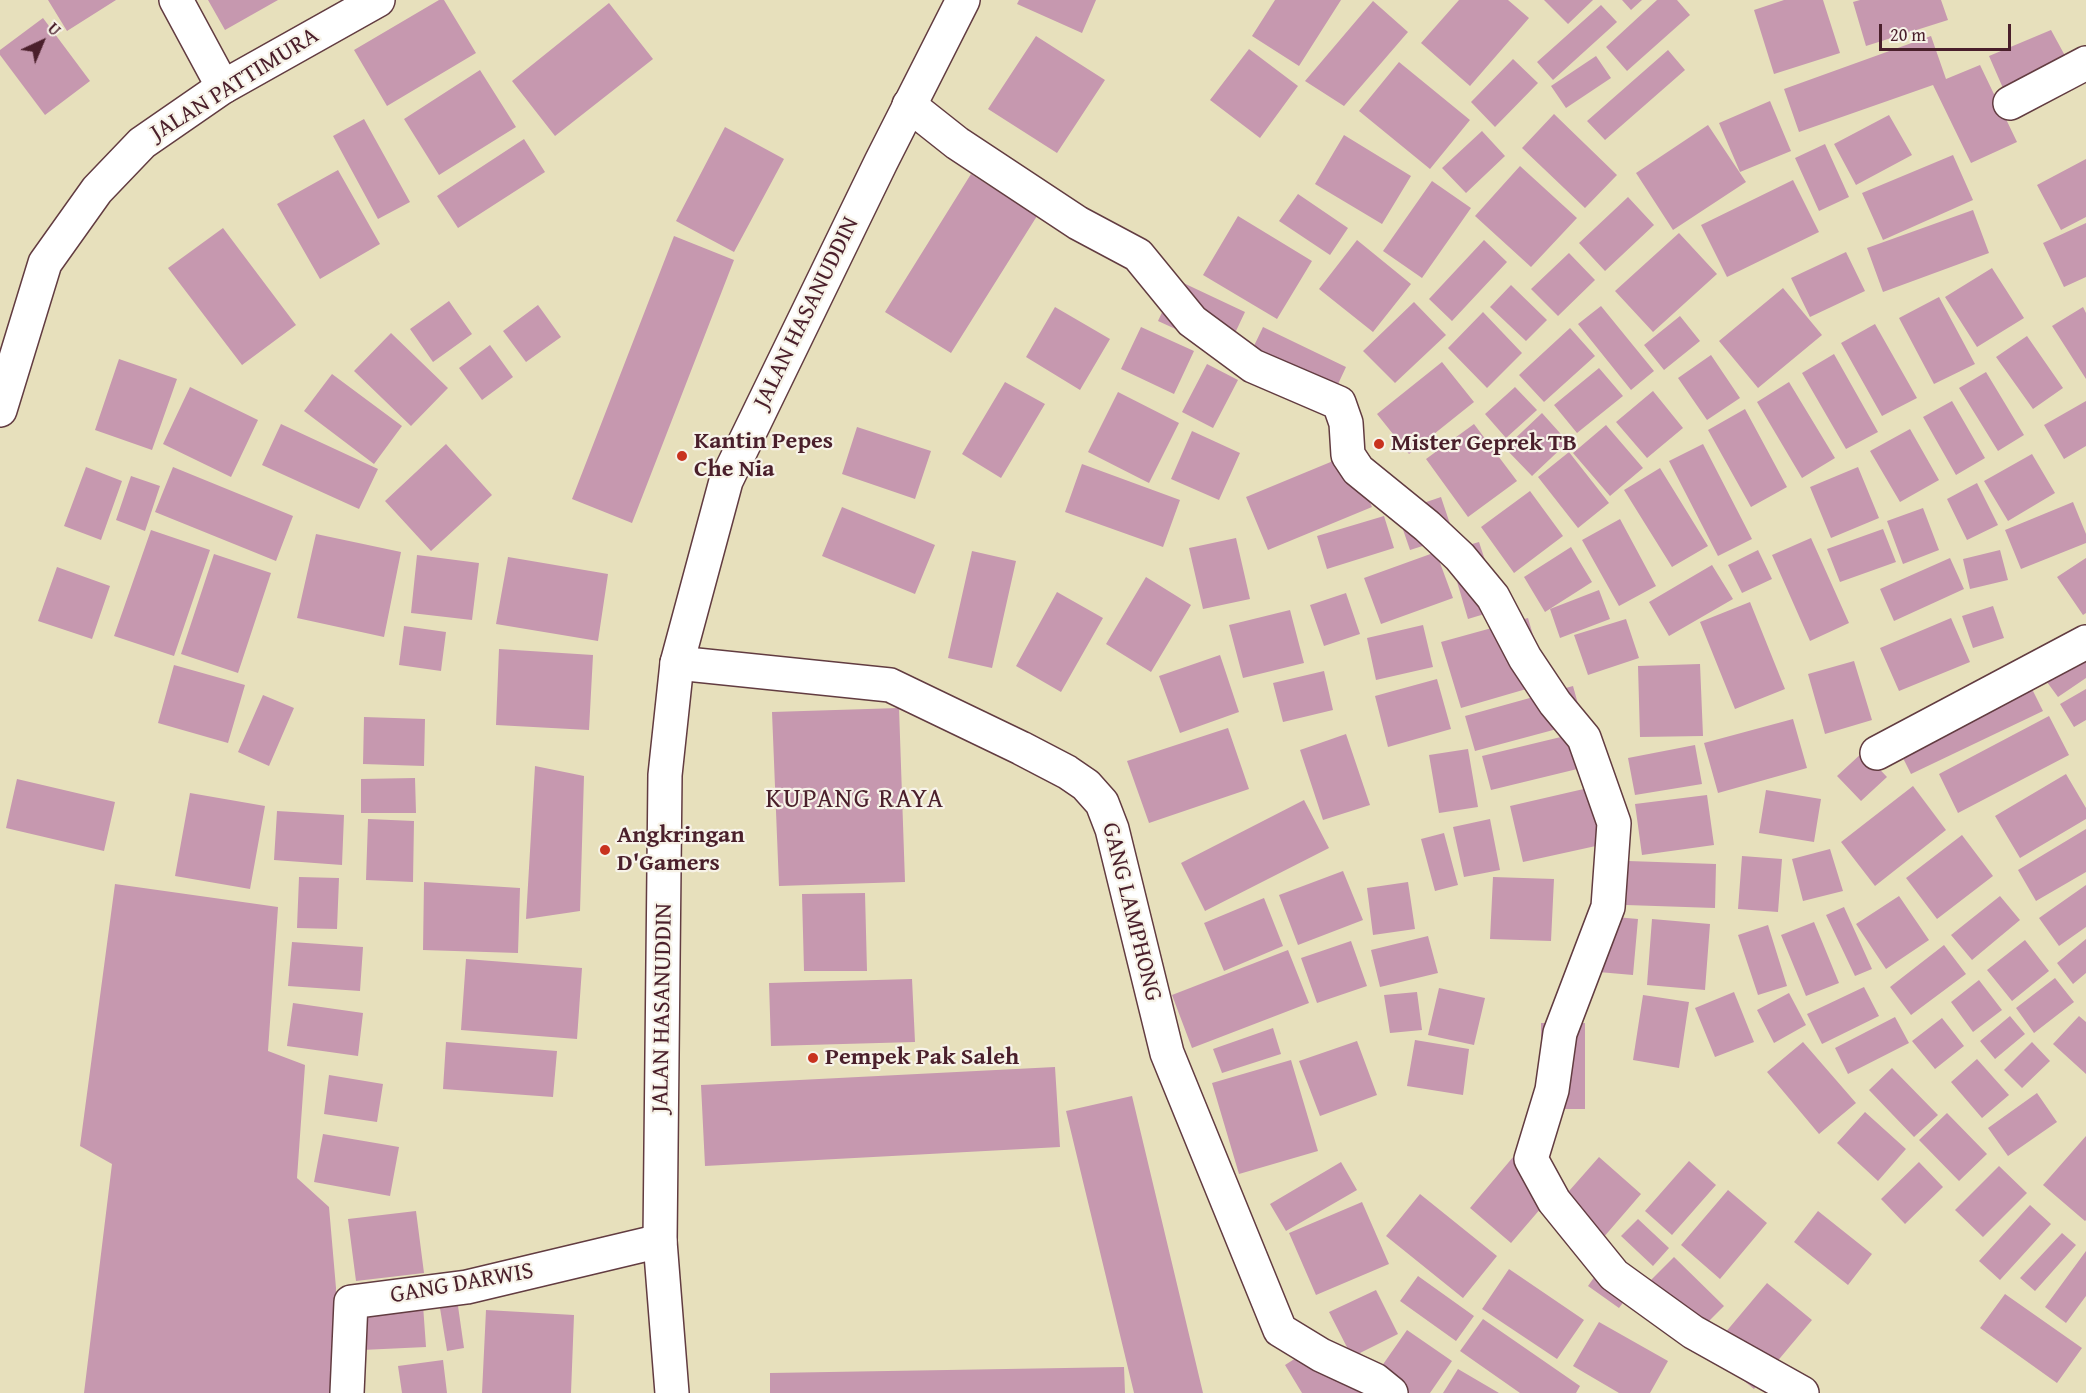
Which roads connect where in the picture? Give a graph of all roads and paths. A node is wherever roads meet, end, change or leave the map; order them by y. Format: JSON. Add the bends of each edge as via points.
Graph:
{"nodes":[{"id":1,"x":176,"y":0,"type":"edge"},
{"id":2,"x":378,"y":0,"type":"edge"},
{"id":3,"x":953,"y":6,"type":"edge"},
{"id":4,"x":2086,"y":63,"type":"edge"},
{"id":5,"x":223,"y":87,"type":"junction"},
{"id":6,"x":2010,"y":103,"type":"dead end"},
{"id":7,"x":909,"y":105,"type":"junction"},
{"id":8,"x":0,"y":410,"type":"edge"},
{"id":9,"x":2086,"y":642,"type":"edge"},
{"id":10,"x":677,"y":663,"type":"junction"},
{"id":11,"x":1877,"y":753,"type":"dead end"},
{"id":12,"x":660,"y":1240,"type":"junction"},
{"id":13,"x":347,"y":1393,"type":"edge"},
{"id":14,"x":672,"y":1393,"type":"edge"},
{"id":15,"x":1391,"y":1393,"type":"edge"},
{"id":16,"x":1802,"y":1393,"type":"edge"}],
"edges":[{"from":1,"to":5,"type":"street"},
{"from":2,"to":5,"type":"street","name":"JALAN PATTIMURA"},
{"from":3,"to":7,"type":"street","name":"JALAN HASANUDDIN"},
{"from":4,"to":6,"type":"street"},
{"from":5,"to":8,"type":"street","name":"JALAN PATTIMURA","via":[[142,143],[97,190],[45,263]]},
{"from":7,"to":10,"type":"street","name":"JALAN HASANUDDIN","via":[[726,481]]},
{"from":7,"to":16,"type":"street","via":[[957,143],[1078,224],[1138,255],[1192,321],[1253,366],[1338,403],[1346,423],[1348,455],[1358,470],[1460,557],[1493,597],[1524,658],[1584,738],[1614,823],[1608,907],[1560,1033],[1552,1090],[1531,1159],[1554,1201],[1614,1275],[1693,1332]]},
{"from":9,"to":11,"type":"street"},
{"from":10,"to":12,"type":"street","name":"JALAN HASANUDDIN","via":[[665,775]]},
{"from":10,"to":15,"type":"street","name":"GANG LAMPHONG","via":[[890,685],[1021,748],[1086,785],[1102,803],[1112,828],[1167,1053],[1280,1330],[1321,1355],[1375,1380]]},
{"from":12,"to":13,"type":"street","name":"GANG DARWIS","via":[[467,1287],[351,1302]]},
{"from":12,"to":14,"type":"street","name":"JALAN HASANUDDIN"}]}
